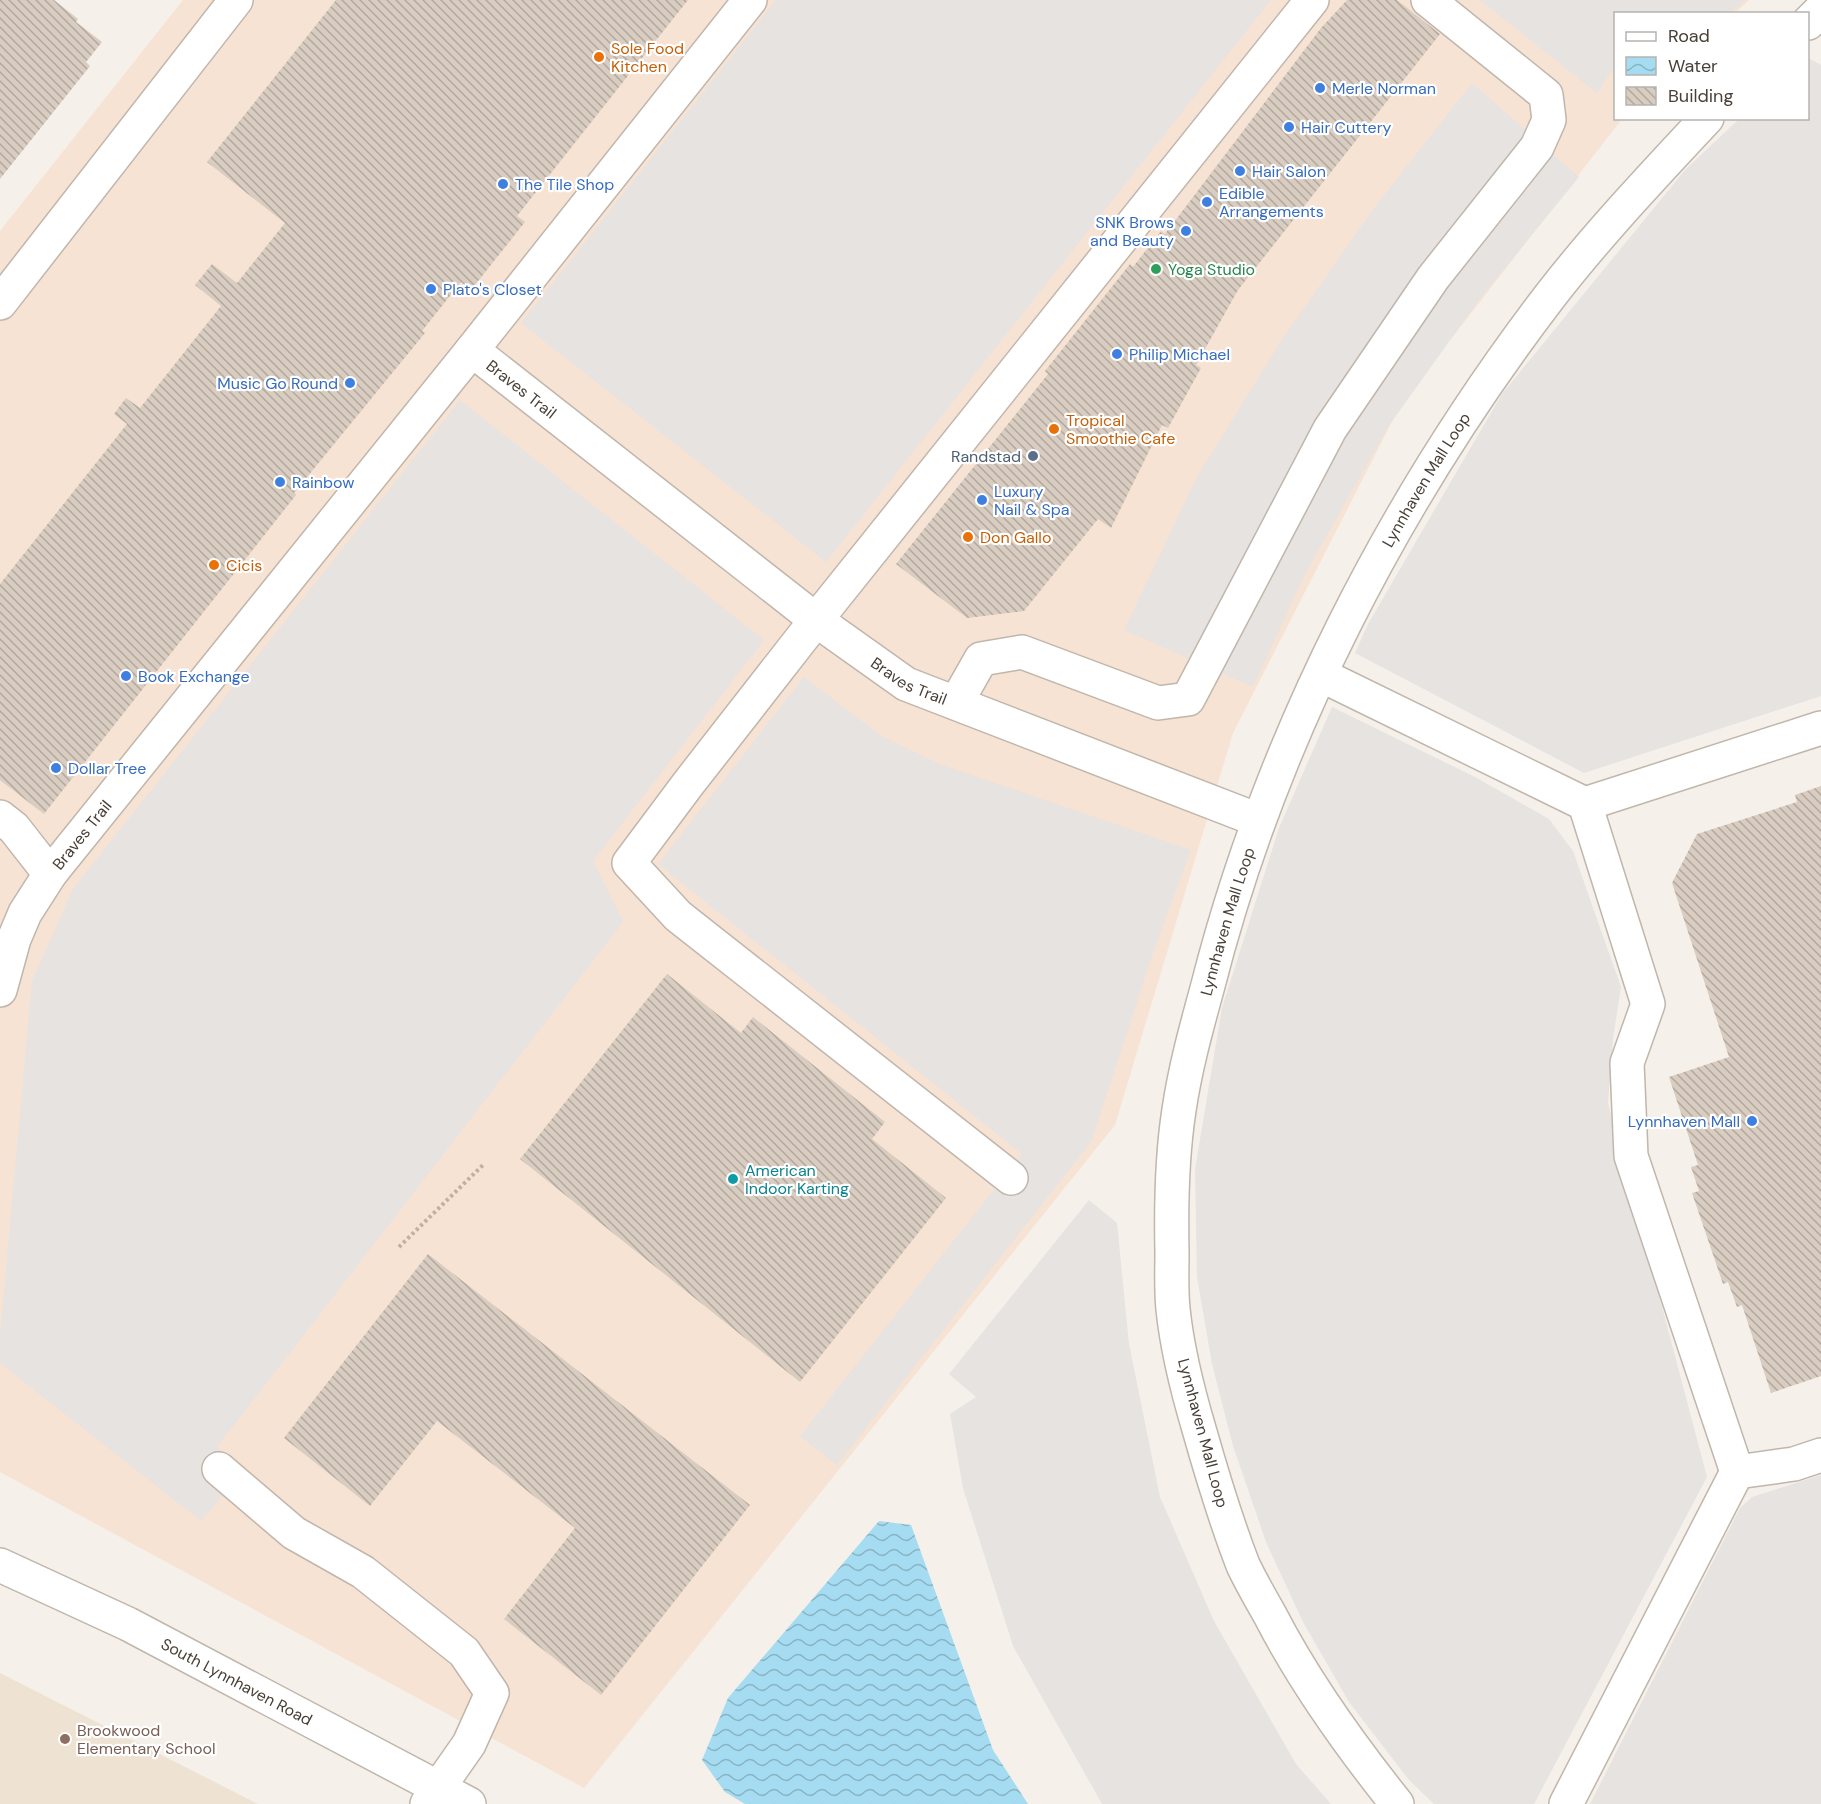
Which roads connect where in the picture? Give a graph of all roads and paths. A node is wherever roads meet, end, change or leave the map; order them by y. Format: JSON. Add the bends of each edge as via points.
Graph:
{"nodes":[{"id":1,"x":236,"y":0,"type":"edge"},
{"id":2,"x":750,"y":0,"type":"edge"},
{"id":3,"x":1312,"y":0,"type":"edge"},
{"id":4,"x":1428,"y":0,"type":"edge"},
{"id":5,"x":1821,"y":10,"type":"edge"},
{"id":6,"x":1809,"y":22,"type":"edge"},
{"id":7,"x":1705,"y":120,"type":"edge"},
{"id":8,"x":0,"y":303,"type":"edge"},
{"id":9,"x":472,"y":350,"type":"junction"},
{"id":10,"x":816,"y":620,"type":"junction"},
{"id":11,"x":1321,"y":675,"type":"junction"},
{"id":12,"x":956,"y":703,"type":"junction"},
{"id":13,"x":1821,"y":728,"type":"edge"},
{"id":14,"x":1586,"y":804,"type":"junction"},
{"id":15,"x":0,"y":817,"type":"edge"},
{"id":16,"x":1258,"y":820,"type":"junction"},
{"id":17,"x":50,"y":874,"type":"junction"},
{"id":18,"x":0,"y":990,"type":"edge"},
{"id":19,"x":483,"y":1165,"type":"dead end"},
{"id":20,"x":1011,"y":1178,"type":"dead end"},
{"id":21,"x":399,"y":1247,"type":"dead end"},
{"id":22,"x":1821,"y":1455,"type":"edge"},
{"id":23,"x":219,"y":1469,"type":"dead end"},
{"id":24,"x":1737,"y":1472,"type":"junction"},
{"id":25,"x":0,"y":1565,"type":"edge"},
{"id":26,"x":433,"y":1796,"type":"edge"},
{"id":27,"x":470,"y":1804,"type":"edge"},
{"id":28,"x":1397,"y":1804,"type":"edge"},
{"id":29,"x":1566,"y":1804,"type":"edge"}],
"edges":[{"from":1,"to":8,"type":"street"},
{"from":2,"to":9,"type":"street"},
{"from":3,"to":10,"type":"street"},
{"from":4,"to":12,"type":"street","via":[[1546,95],[1549,120],[1537,147],[1433,278],[1330,429],[1188,699],[1158,703],[1022,652],[981,659]]},
{"from":5,"to":6,"type":"street"},
{"from":7,"to":11,"type":"street","name":"Lynnhaven Mall Loop","via":[[1552,293],[1476,398],[1389,541]]},
{"from":9,"to":10,"type":"street","name":"Braves Trail"},
{"from":9,"to":17,"type":"street","name":"Braves Trail"},
{"from":10,"to":12,"type":"street","name":"Braves Trail","via":[[906,684]]},
{"from":10,"to":20,"type":"street","via":[[629,863],[678,916]]},
{"from":11,"to":14,"type":"street"},
{"from":11,"to":16,"type":"street","name":"Lynnhaven Mall Loop"},
{"from":12,"to":16,"type":"street","name":"Braves Trail"},
{"from":13,"to":14,"type":"street"},
{"from":14,"to":24,"type":"street","via":[[1648,1004],[1627,1063],[1631,1156]]},
{"from":15,"to":17,"type":"street","via":[[14,828]]},
{"from":16,"to":28,"type":"street","name":"Lynnhaven Mall Loop","via":[[1221,935],[1179,1111],[1171,1210],[1173,1309],[1192,1406],[1245,1569],[1291,1656],[1341,1731]]},
{"from":17,"to":18,"type":"street","name":"Braves Trail","via":[[25,913]]},
{"from":19,"to":21,"type":"path"},
{"from":22,"to":24,"type":"street","via":[[1794,1464]]},
{"from":23,"to":26,"type":"street","via":[[294,1533],[363,1572],[464,1652],[492,1693],[469,1744]]},
{"from":24,"to":29,"type":"street"},
{"from":25,"to":26,"type":"street","name":"South Lynnhaven Road","via":[[128,1624]]},
{"from":26,"to":27,"type":"street","name":"South Lynnhaven Road"}]}
